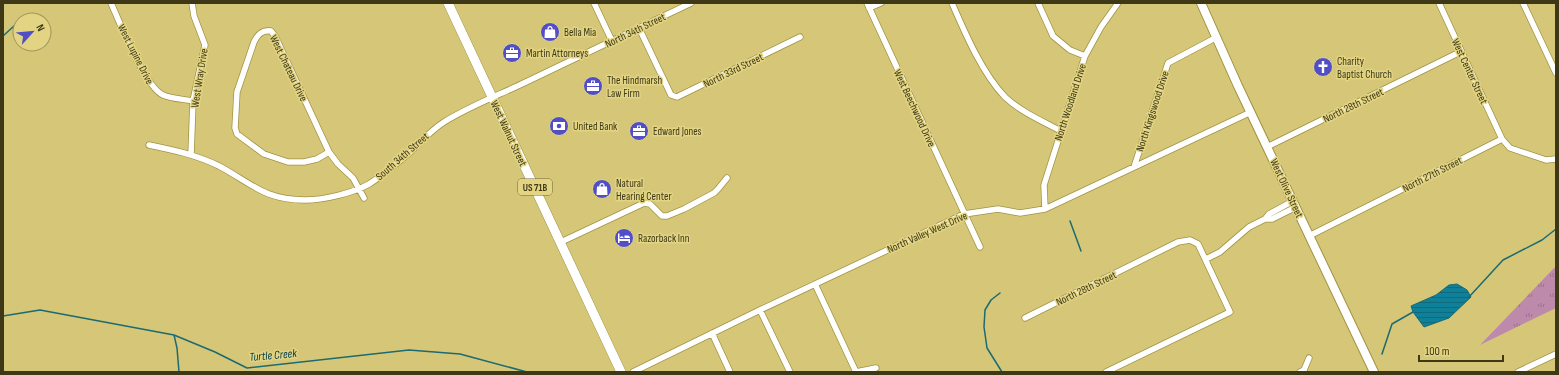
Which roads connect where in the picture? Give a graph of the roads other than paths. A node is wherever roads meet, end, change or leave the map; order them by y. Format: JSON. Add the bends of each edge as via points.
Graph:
{"nodes":[{"id":1,"x":111,"y":3,"type":"edge"},
{"id":2,"x":192,"y":3,"type":"edge"},
{"id":3,"x":448,"y":3,"type":"edge"},
{"id":4,"x":594,"y":3,"type":"edge"},
{"id":5,"x":690,"y":3,"type":"edge"},
{"id":6,"x":881,"y":3,"type":"edge"},
{"id":7,"x":952,"y":3,"type":"edge"},
{"id":8,"x":1038,"y":3,"type":"edge"},
{"id":9,"x":1118,"y":3,"type":"edge"},
{"id":10,"x":1201,"y":3,"type":"edge"},
{"id":11,"x":1439,"y":3,"type":"edge"},
{"id":12,"x":1523,"y":3,"type":"edge"},
{"id":13,"x":868,"y":6,"type":"edge"},
{"id":14,"x":639,"y":28,"type":"junction"},
{"id":15,"x":800,"y":36,"type":"dead end"},
{"id":16,"x":1217,"y":37,"type":"junction"},
{"id":17,"x":612,"y":41,"type":"junction"},
{"id":18,"x":1460,"y":52,"type":"junction"},
{"id":19,"x":1086,"y":56,"type":"junction"},
{"id":20,"x":1556,"y":73,"type":"edge"},
{"id":21,"x":492,"y":97,"type":"junction"},
{"id":22,"x":194,"y":101,"type":"junction"},
{"id":23,"x":1251,"y":112,"type":"junction"},
{"id":24,"x":1061,"y":131,"type":"junction"},
{"id":25,"x":1502,"y":139,"type":"junction"},
{"id":26,"x":149,"y":145,"type":"dead end"},
{"id":27,"x":1267,"y":147,"type":"junction"},
{"id":28,"x":329,"y":152,"type":"junction"},
{"id":29,"x":190,"y":155,"type":"junction"},
{"id":30,"x":1556,"y":159,"type":"edge"},
{"id":31,"x":1134,"y":167,"type":"junction"},
{"id":32,"x":727,"y":178,"type":"dead end"},
{"id":33,"x":359,"y":188,"type":"junction"},
{"id":34,"x":364,"y":198,"type":"dead end"},
{"id":35,"x":1294,"y":204,"type":"junction"},
{"id":36,"x":1045,"y":209,"type":"junction"},
{"id":37,"x":964,"y":214,"type":"junction"},
{"id":38,"x":1309,"y":236,"type":"junction"},
{"id":39,"x":561,"y":242,"type":"junction"},
{"id":40,"x":980,"y":247,"type":"dead end"},
{"id":41,"x":1206,"y":259,"type":"junction"},
{"id":42,"x":815,"y":284,"type":"junction"},
{"id":43,"x":760,"y":310,"type":"junction"},
{"id":44,"x":1025,"y":318,"type":"dead end"},
{"id":45,"x":712,"y":333,"type":"junction"},
{"id":46,"x":1556,"y":354,"type":"edge"},
{"id":47,"x":1309,"y":358,"type":"dead end"},
{"id":48,"x":876,"y":368,"type":"dead end"},
{"id":49,"x":621,"y":372,"type":"edge"},
{"id":50,"x":633,"y":372,"type":"edge"},
{"id":51,"x":730,"y":372,"type":"edge"},
{"id":52,"x":790,"y":372,"type":"edge"},
{"id":53,"x":1106,"y":372,"type":"edge"},
{"id":54,"x":1300,"y":372,"type":"edge"},
{"id":55,"x":1374,"y":372,"type":"edge"},
{"id":56,"x":1518,"y":372,"type":"edge"}],
"edges":[{"from":1,"to":22,"type":"street","name":"West Lupine Drive","via":[[144,74],[154,88],[163,96]]},
{"from":2,"to":22,"type":"street","name":"West Wray Drive","via":[[205,45]]},
{"from":3,"to":21,"type":"main road","name":"West Walnut Street","number":"US 71B"},
{"from":4,"to":17,"type":"street"},
{"from":5,"to":14,"type":"street","name":"North 34th Street"},
{"from":6,"to":13,"type":"street"},
{"from":7,"to":24,"type":"street","via":[[984,70],[994,84],[1006,98]]},
{"from":8,"to":19,"type":"street","via":[[1053,36],[1070,50]]},
{"from":9,"to":19,"type":"street","name":"North Woodland Drive","via":[[1101,27]]},
{"from":10,"to":16,"type":"main road","name":"West Olive Street"},
{"from":11,"to":18,"type":"street","name":"West Center Street"},
{"from":12,"to":20,"type":"street"},
{"from":13,"to":37,"type":"street","name":"West Beechwood Drive"},
{"from":14,"to":15,"type":"street","name":"North 33rd Street","via":[[671,95],[677,97]]},
{"from":14,"to":17,"type":"street","name":"North 34th Street"},
{"from":16,"to":23,"type":"main road","name":"West Olive Street"},
{"from":16,"to":31,"type":"street","name":"North Kingswood Drive","via":[[1168,63]]},
{"from":17,"to":21,"type":"street","name":"North 34th Street"},
{"from":18,"to":25,"type":"street","name":"West Center Street"},
{"from":18,"to":27,"type":"street","name":"North 28th Street"},
{"from":19,"to":24,"type":"street","name":"North Woodland Drive"},
{"from":21,"to":33,"type":"street","name":"South 34th Street","via":[[444,122],[424,136],[408,154],[370,183]]},
{"from":21,"to":39,"type":"main road","name":"West Walnut Street","number":"US 71B"},
{"from":22,"to":29,"type":"street","name":"West Wray Drive"},
{"from":23,"to":27,"type":"main road","name":"West Olive Street"},
{"from":23,"to":31,"type":"street","name":"North Valley West Drive"},
{"from":24,"to":36,"type":"street","name":"North Woodland Drive","via":[[1044,185]]},
{"from":25,"to":30,"type":"street","via":[[1510,148],[1546,160]]},
{"from":25,"to":38,"type":"street","name":"North 27th Street"},
{"from":26,"to":29,"type":"street","name":"South 34th Street"},
{"from":27,"to":35,"type":"main road","name":"West Olive Street"},
{"from":28,"to":28,"type":"street","name":"West Chateau Drive","via":[[275,36],[271,31],[263,31],[254,42],[237,92],[237,134],[264,154],[288,162],[317,159]]},
{"from":28,"to":33,"type":"street","name":"West Chateau Drive"},
{"from":29,"to":33,"type":"street","name":"South 34th Street","via":[[218,166],[270,196],[284,199],[325,198]]},
{"from":31,"to":36,"type":"street","name":"North Valley West Drive"},
{"from":32,"to":39,"type":"street","via":[[714,193],[675,213],[662,216],[650,204],[644,203]]},
{"from":33,"to":34,"type":"street","name":"West Chateau Drive"},
{"from":35,"to":38,"type":"main road","name":"West Olive Street"},
{"from":35,"to":41,"type":"street","via":[[1269,214],[1220,252]]},
{"from":36,"to":37,"type":"street","name":"North Valley West Drive","via":[[1020,213],[998,209]]},
{"from":37,"to":40,"type":"street","name":"West Beechwood Drive"},
{"from":37,"to":42,"type":"street","name":"North Valley West Drive"},
{"from":38,"to":55,"type":"main road","name":"West Olive Street"},
{"from":39,"to":49,"type":"main road","name":"West Walnut Street","number":"US 71B"},
{"from":41,"to":44,"type":"street","name":"North 28th Street","via":[[1198,244],[1190,240],[1178,242]]},
{"from":41,"to":53,"type":"street","via":[[1230,312]]},
{"from":42,"to":43,"type":"street","name":"North Valley West Drive"},
{"from":42,"to":48,"type":"street","via":[[856,372]]},
{"from":43,"to":45,"type":"street","name":"North Valley West Drive"},
{"from":43,"to":52,"type":"street"},
{"from":45,"to":50,"type":"street","name":"North Valley West Drive"},
{"from":45,"to":51,"type":"street"},
{"from":46,"to":56,"type":"street"},
{"from":47,"to":54,"type":"street","via":[[1304,370]]}]}
